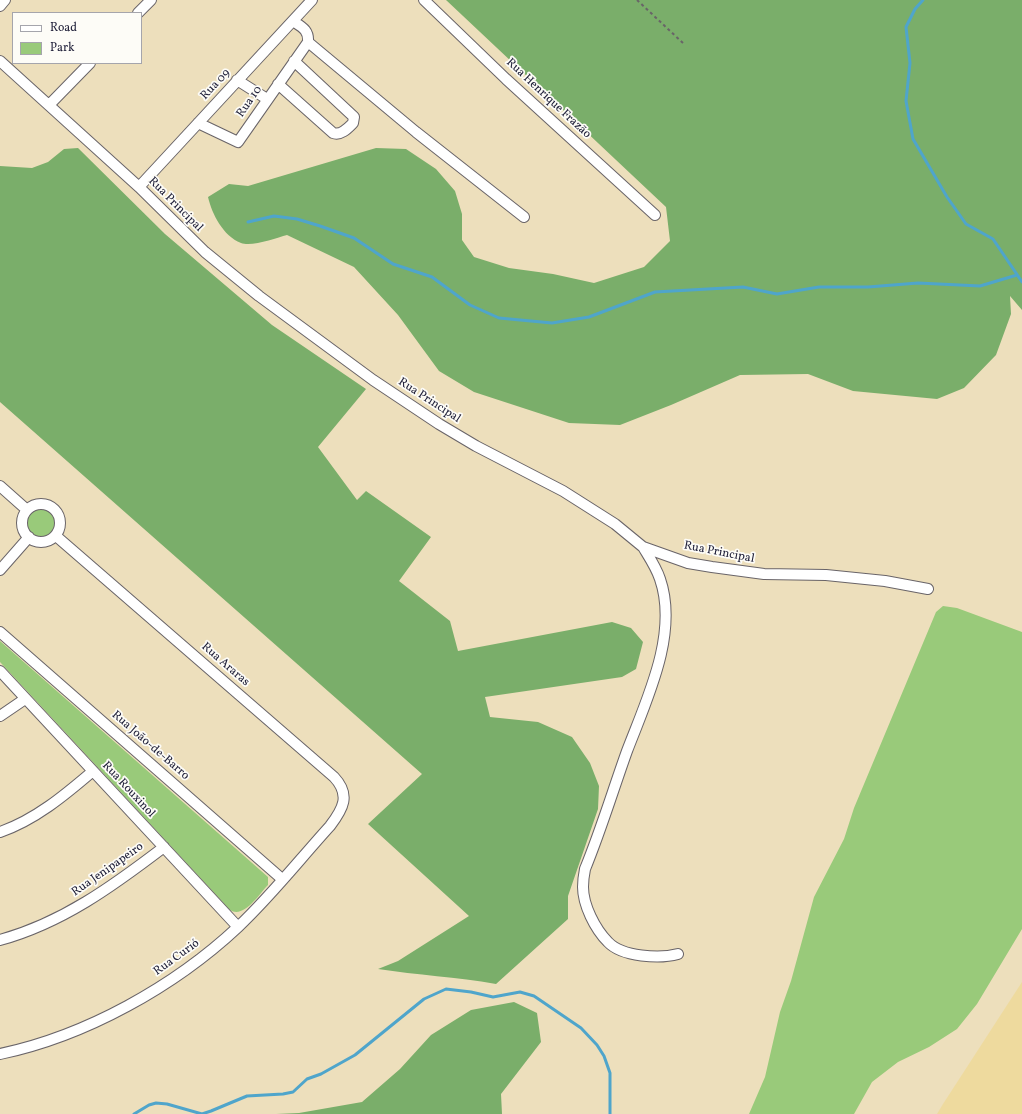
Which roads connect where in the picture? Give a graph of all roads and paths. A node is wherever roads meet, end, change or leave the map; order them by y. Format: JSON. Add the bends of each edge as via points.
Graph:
{"nodes":[{"id":1,"x":5,"y":0,"type":"edge"},
{"id":2,"x":151,"y":0,"type":"edge"},
{"id":3,"x":312,"y":0,"type":"edge"},
{"id":4,"x":424,"y":0,"type":"edge"},
{"id":5,"x":637,"y":0,"type":"edge"},
{"id":6,"x":0,"y":6,"type":"edge"},
{"id":7,"x":139,"y":12,"type":"edge"},
{"id":8,"x":293,"y":21,"type":"junction"},
{"id":9,"x":308,"y":42,"type":"junction"},
{"id":10,"x":684,"y":44,"type":"dead end"},
{"id":11,"x":0,"y":61,"type":"edge"},
{"id":12,"x":294,"y":62,"type":"junction"},
{"id":13,"x":89,"y":64,"type":"edge"},
{"id":14,"x":237,"y":80,"type":"junction"},
{"id":15,"x":278,"y":84,"type":"junction"},
{"id":16,"x":268,"y":99,"type":"junction"},
{"id":17,"x":49,"y":105,"type":"junction"},
{"id":18,"x":198,"y":123,"type":"junction"},
{"id":19,"x":139,"y":187,"type":"junction"},
{"id":20,"x":655,"y":215,"type":"dead end"},
{"id":21,"x":524,"y":217,"type":"dead end"},
{"id":22,"x":0,"y":486,"type":"edge"},
{"id":23,"x":27,"y":510,"type":"junction"},
{"id":24,"x":56,"y":536,"type":"junction"},
{"id":25,"x":28,"y":538,"type":"junction"},
{"id":26,"x":643,"y":547,"type":"junction"},
{"id":27,"x":0,"y":570,"type":"edge"},
{"id":28,"x":928,"y":589,"type":"dead end"},
{"id":29,"x":0,"y":632,"type":"edge"},
{"id":30,"x":0,"y":671,"type":"edge"},
{"id":31,"x":26,"y":699,"type":"junction"},
{"id":32,"x":0,"y":716,"type":"edge"},
{"id":33,"x":93,"y":771,"type":"junction"},
{"id":34,"x":330,"y":826,"type":"joint"},
{"id":35,"x":0,"y":832,"type":"edge"},
{"id":36,"x":164,"y":847,"type":"junction"},
{"id":37,"x":282,"y":879,"type":"junction"},
{"id":38,"x":238,"y":927,"type":"junction"},
{"id":39,"x":0,"y":940,"type":"edge"},
{"id":40,"x":678,"y":954,"type":"dead end"},
{"id":41,"x":0,"y":1054,"type":"edge"}],
"edges":[{"from":1,"to":6,"type":"street"},
{"from":2,"to":7,"type":"street"},
{"from":3,"to":8,"type":"street","name":"Rua 09"},
{"from":4,"to":20,"type":"street","name":"Rua Henrique Frazão"},
{"from":5,"to":10,"type":"path"},
{"from":8,"to":9,"type":"street","via":[[305,29]]},
{"from":8,"to":14,"type":"street","name":"Rua 09"},
{"from":9,"to":12,"type":"street","name":"Rua 10"},
{"from":9,"to":21,"type":"street"},
{"from":11,"to":17,"type":"street","name":"Rua Principal"},
{"from":12,"to":15,"type":"street","name":"Rua 10"},
{"from":12,"to":15,"type":"street","via":[[354,117],[353,123],[338,134],[333,133]]},
{"from":13,"to":17,"type":"street"},
{"from":14,"to":16,"type":"street"},
{"from":14,"to":18,"type":"street","name":"Rua 09"},
{"from":15,"to":16,"type":"street","name":"Rua 10"},
{"from":16,"to":18,"type":"street","name":"Rua 10","via":[[238,142]]},
{"from":17,"to":19,"type":"street","name":"Rua Principal"},
{"from":18,"to":19,"type":"street","name":"Rua 09"},
{"from":19,"to":26,"type":"street","name":"Rua Principal","via":[[235,278],[373,380],[476,446],[563,491],[615,524]]},
{"from":22,"to":23,"type":"street"},
{"from":23,"to":24,"type":"street","via":[[39,504],[52,506],[61,523]]},
{"from":23,"to":25,"type":"street","via":[[23,527]]},
{"from":24,"to":25,"type":"street","via":[[46,542]]},
{"from":24,"to":34,"type":"street","name":"Rua Araras","via":[[334,777],[342,786],[344,796],[340,813]]},
{"from":25,"to":27,"type":"street"},
{"from":26,"to":28,"type":"street","name":"Rua Principal","via":[[688,563],[712,567],[764,574],[826,575]]},
{"from":26,"to":40,"type":"street","via":[[660,579],[664,603],[664,626],[657,672],[585,868],[584,900],[608,943],[615,948],[649,956],[667,957]]},
{"from":29,"to":37,"type":"street","name":"Rua João-de-Barro"},
{"from":30,"to":31,"type":"street","name":"Rua Rouxinol"},
{"from":31,"to":32,"type":"street"},
{"from":31,"to":33,"type":"street","name":"Rua Rouxinol"},
{"from":33,"to":35,"type":"street","via":[[50,806]]},
{"from":33,"to":36,"type":"street","name":"Rua Rouxinol"},
{"from":34,"to":37,"type":"street","name":"Rua Curió"},
{"from":36,"to":38,"type":"street","name":"Rua Rouxinol"},
{"from":36,"to":39,"type":"street","name":"Rua Jenipapeiro","via":[[95,898],[52,922]]},
{"from":37,"to":38,"type":"street","name":"Rua Curió"},
{"from":38,"to":41,"type":"street","name":"Rua Curió","via":[[185,969],[125,1007],[53,1038]]}]}
